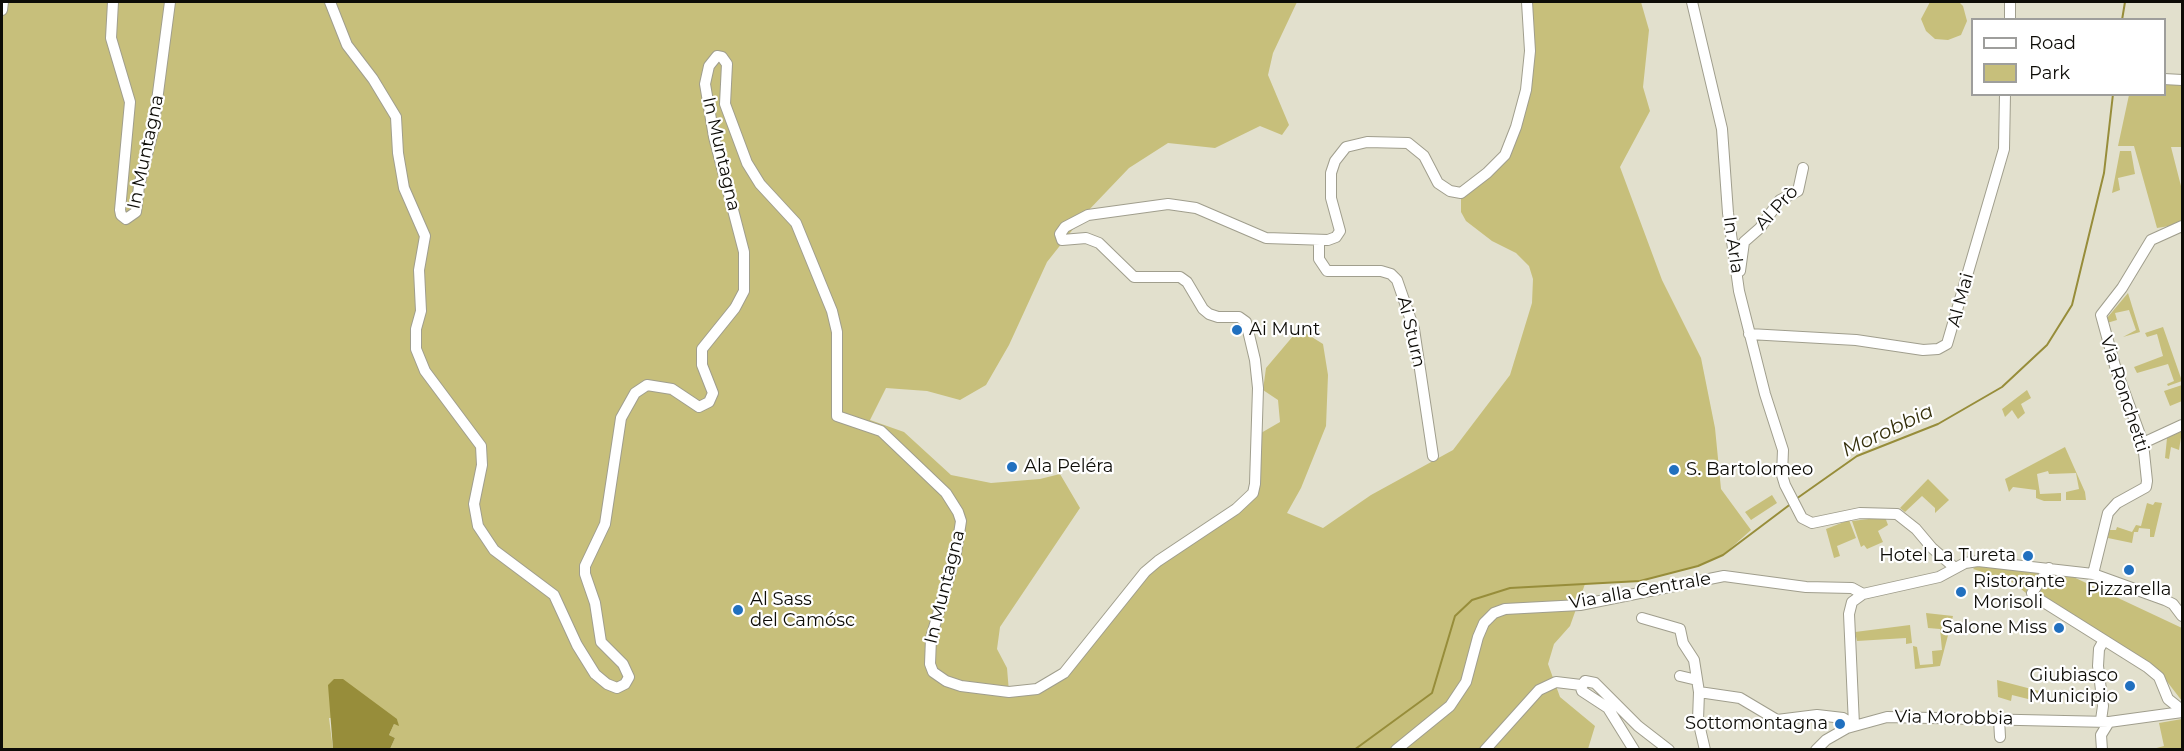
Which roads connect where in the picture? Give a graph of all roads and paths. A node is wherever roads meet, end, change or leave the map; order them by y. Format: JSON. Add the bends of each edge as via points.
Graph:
{"nodes":[{"id":1,"x":3,"y":2,"type":"edge"},
{"id":2,"x":113,"y":2,"type":"edge"},
{"id":3,"x":170,"y":2,"type":"edge"},
{"id":4,"x":330,"y":2,"type":"edge"},
{"id":5,"x":1527,"y":2,"type":"edge"},
{"id":6,"x":1692,"y":2,"type":"edge"},
{"id":7,"x":2010,"y":2,"type":"edge"},
{"id":8,"x":2,"y":10,"type":"edge"},
{"id":9,"x":2010,"y":18,"type":"edge"},
{"id":10,"x":2166,"y":80,"type":"edge"},
{"id":11,"x":2182,"y":80,"type":"edge"},
{"id":12,"x":2004,"y":96,"type":"edge"},
{"id":13,"x":1803,"y":168,"type":"dead end"},
{"id":14,"x":2182,"y":226,"type":"edge"},
{"id":15,"x":1319,"y":240,"type":"junction"},
{"id":16,"x":1738,"y":279,"type":"junction"},
{"id":17,"x":1749,"y":334,"type":"junction"},
{"id":18,"x":2182,"y":425,"type":"edge"},
{"id":19,"x":2143,"y":443,"type":"junction"},
{"id":20,"x":1433,"y":456,"type":"dead end"},
{"id":21,"x":1955,"y":568,"type":"junction"},
{"id":22,"x":2049,"y":568,"type":"junction"},
{"id":23,"x":2093,"y":574,"type":"junction"},
{"id":24,"x":1863,"y":594,"type":"junction"},
{"id":25,"x":2182,"y":616,"type":"edge"},
{"id":26,"x":1642,"y":618,"type":"dead end"},
{"id":27,"x":2104,"y":640,"type":"junction"},
{"id":28,"x":1680,"y":676,"type":"dead end"},
{"id":29,"x":1697,"y":680,"type":"junction"},
{"id":30,"x":1582,"y":684,"type":"junction"},
{"id":31,"x":1699,"y":692,"type":"junction"},
{"id":32,"x":2181,"y":708,"type":"edge"},
{"id":33,"x":1999,"y":719,"type":"junction"},
{"id":34,"x":2105,"y":721,"type":"junction"},
{"id":35,"x":1854,"y":725,"type":"junction"},
{"id":36,"x":2000,"y":737,"type":"dead end"},
{"id":37,"x":1827,"y":745,"type":"edge"},
{"id":38,"x":1396,"y":750,"type":"edge"},
{"id":39,"x":1485,"y":750,"type":"edge"},
{"id":40,"x":1634,"y":750,"type":"edge"},
{"id":41,"x":1669,"y":750,"type":"edge"},
{"id":42,"x":1705,"y":750,"type":"edge"},
{"id":43,"x":1816,"y":750,"type":"edge"},
{"id":44,"x":2102,"y":750,"type":"edge"}],
"edges":[{"from":1,"to":8,"type":"street"},
{"from":2,"to":3,"type":"street","name":"In Muntagna","via":[[112,46],[130,102],[120,210],[126,219],[136,212],[153,131]]},
{"from":4,"to":15,"type":"street","name":"In Muntagna","via":[[347,45],[374,79],[396,117],[406,194],[426,236],[419,270],[421,311],[416,349],[432,381],[481,446],[482,465],[474,510],[481,531],[494,550],[554,595],[590,669],[610,686],[623,686],[628,680],[627,670],[602,642],[585,570],[605,524],[619,424],[634,393],[647,385],[672,389],[696,406],[709,402],[712,393],[702,365],[702,349],[739,302],[745,282],[744,252],[712,129],[705,84],[712,59],[722,57],[728,70],[725,104],[742,152],[757,181],[796,223],[832,311],[837,332],[837,416],[881,431],[946,493],[958,512],[961,521],[956,553],[931,638],[930,664],[933,672],[946,681],[976,690],[1024,692],[1064,673],[1145,573],[1246,502],[1253,493],[1257,472],[1256,360],[1246,322],[1239,317],[1209,314],[1180,277],[1134,277],[1099,243],[1086,238],[1062,240],[1060,234],[1073,221],[1088,215],[1168,204],[1196,208],[1266,238]]},
{"from":5,"to":15,"type":"street","via":[[1530,51],[1526,90],[1505,155],[1461,193],[1438,183],[1424,156],[1408,142],[1367,142],[1346,147],[1338,154],[1331,173],[1331,198],[1340,231],[1336,237]]},
{"from":6,"to":16,"type":"street","name":"In Arla","via":[[1722,129]]},
{"from":7,"to":9,"type":"street"},
{"from":10,"to":11,"type":"street"},
{"from":12,"to":17,"type":"street","name":"Al Mai","via":[[2004,149],[1951,337],[1945,346],[1923,350],[1856,340]]},
{"from":13,"to":16,"type":"street","name":"Al Prò","via":[[1798,192],[1780,200],[1760,228],[1744,242]]},
{"from":14,"to":19,"type":"street","name":"Via Ronchetti","via":[[2151,240],[2101,315]]},
{"from":15,"to":20,"type":"street","name":"Ai Sturn","via":[[1319,259],[1327,271],[1381,271],[1397,280],[1414,329]]},
{"from":16,"to":17,"type":"street","name":"In Arla"},
{"from":17,"to":21,"type":"street","name":"In Arla","via":[[1783,450],[1782,475],[1801,516],[1816,524],[1860,513],[1897,514]]},
{"from":18,"to":19,"type":"street"},
{"from":19,"to":23,"type":"street","name":"Via Ronchetti","via":[[2146,487],[2117,503],[2108,513]]},
{"from":21,"to":22,"type":"street","name":"Via alla Centrale","via":[[1978,561]]},
{"from":21,"to":24,"type":"street","name":"Via alla Centrale","via":[[1939,577]]},
{"from":22,"to":23,"type":"street","name":"Via alla Centrale"},
{"from":22,"to":27,"type":"street","via":[[2032,593]]},
{"from":23,"to":25,"type":"street","name":"Via alla Centrale","via":[[2165,600]]},
{"from":24,"to":35,"type":"street","via":[[1852,602],[1849,615]]},
{"from":24,"to":38,"type":"street","name":"Via alla Centrale","via":[[1852,588],[1806,587],[1724,576],[1580,605],[1498,611],[1481,628],[1460,692],[1431,723]]},
{"from":26,"to":29,"type":"street","via":[[1680,629],[1683,643],[1693,657]]},
{"from":27,"to":32,"type":"street","via":[[2154,673],[2168,699]]},
{"from":27,"to":34,"type":"street","via":[[2098,666]]},
{"from":28,"to":29,"type":"street"},
{"from":29,"to":31,"type":"street"},
{"from":30,"to":39,"type":"street","via":[[1556,682],[1539,690]]},
{"from":30,"to":40,"type":"street","via":[[1582,692],[1612,713]]},
{"from":30,"to":41,"type":"street","via":[[1588,680],[1595,683],[1638,726]]},
{"from":31,"to":35,"type":"street","via":[[1740,698],[1777,720],[1817,715],[1843,718]]},
{"from":31,"to":42,"type":"street","via":[[1698,720]]},
{"from":32,"to":34,"type":"street","name":"Via Morobbia"},
{"from":33,"to":34,"type":"street","name":"Via Morobbia"},
{"from":33,"to":35,"type":"street","name":"Via Morobbia","via":[[1900,717]]},
{"from":33,"to":36,"type":"street"},
{"from":34,"to":44,"type":"street"},
{"from":35,"to":37,"type":"street","name":"Via Morobbia"},
{"from":37,"to":43,"type":"street","name":"Via Morobbia"}]}
